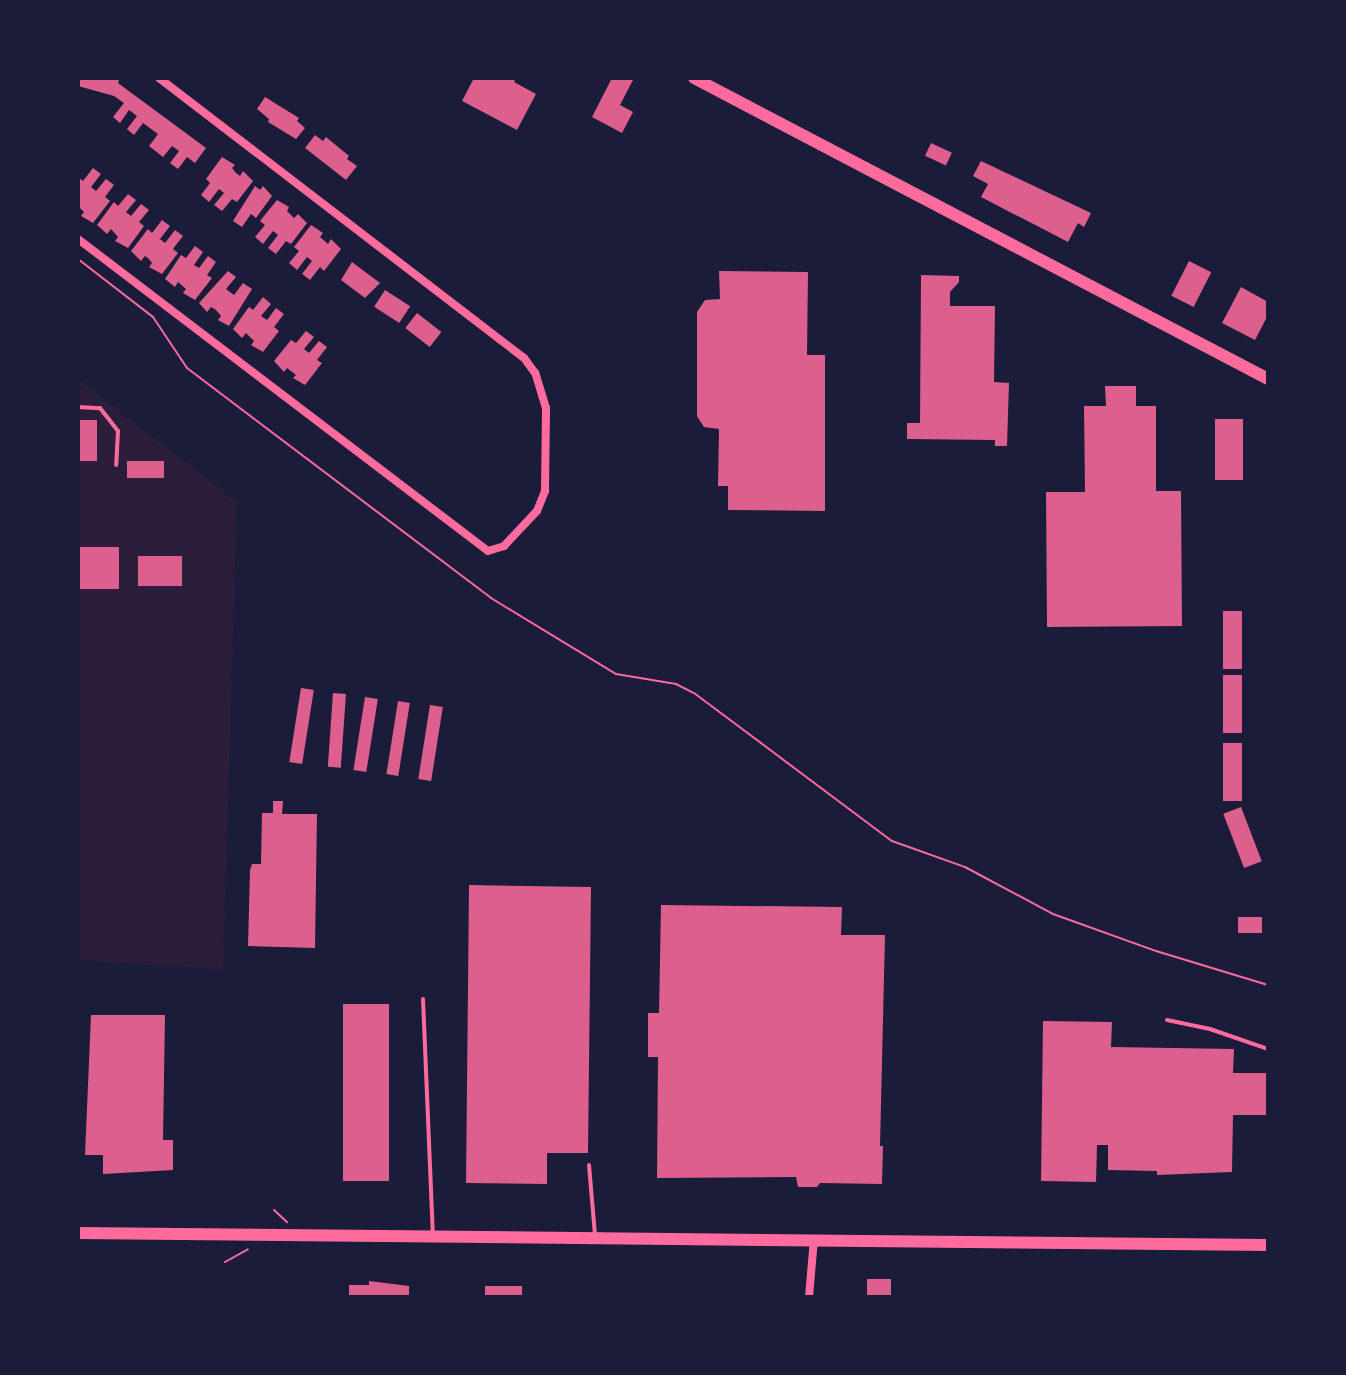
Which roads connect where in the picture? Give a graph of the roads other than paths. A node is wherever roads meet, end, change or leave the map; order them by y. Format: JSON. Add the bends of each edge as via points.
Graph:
{"nodes":[{"id":1,"x":159,"y":78,"type":"edge"},
{"id":2,"x":694,"y":78,"type":"edge"},
{"id":3,"x":78,"y":239,"type":"edge"},
{"id":4,"x":1268,"y":379,"type":"edge"},
{"id":5,"x":78,"y":407,"type":"edge"},
{"id":6,"x":116,"y":465,"type":"dead end"},
{"id":7,"x":423,"y":999,"type":"dead end"},
{"id":8,"x":1167,"y":1020,"type":"dead end"},
{"id":9,"x":1268,"y":1049,"type":"edge"},
{"id":10,"x":589,"y":1165,"type":"dead end"},
{"id":11,"x":78,"y":1233,"type":"edge"},
{"id":12,"x":433,"y":1236,"type":"junction"},
{"id":13,"x":595,"y":1237,"type":"junction"},
{"id":14,"x":814,"y":1239,"type":"junction"},
{"id":15,"x":1268,"y":1245,"type":"edge"},
{"id":16,"x":809,"y":1297,"type":"edge"}],
"edges":[{"from":1,"to":3,"type":"street","via":[[524,358],[535,373],[546,408],[545,491],[537,511],[504,546],[488,551]]},
{"from":2,"to":4,"type":"main road"},
{"from":5,"to":6,"type":"lane","via":[[100,408],[118,431]]},
{"from":7,"to":12,"type":"lane"},
{"from":8,"to":9,"type":"lane"},
{"from":10,"to":13,"type":"lane"},
{"from":11,"to":12,"type":"main road"},
{"from":12,"to":13,"type":"main road"},
{"from":13,"to":14,"type":"main road"},
{"from":14,"to":15,"type":"main road"},
{"from":14,"to":16,"type":"street"}]}
